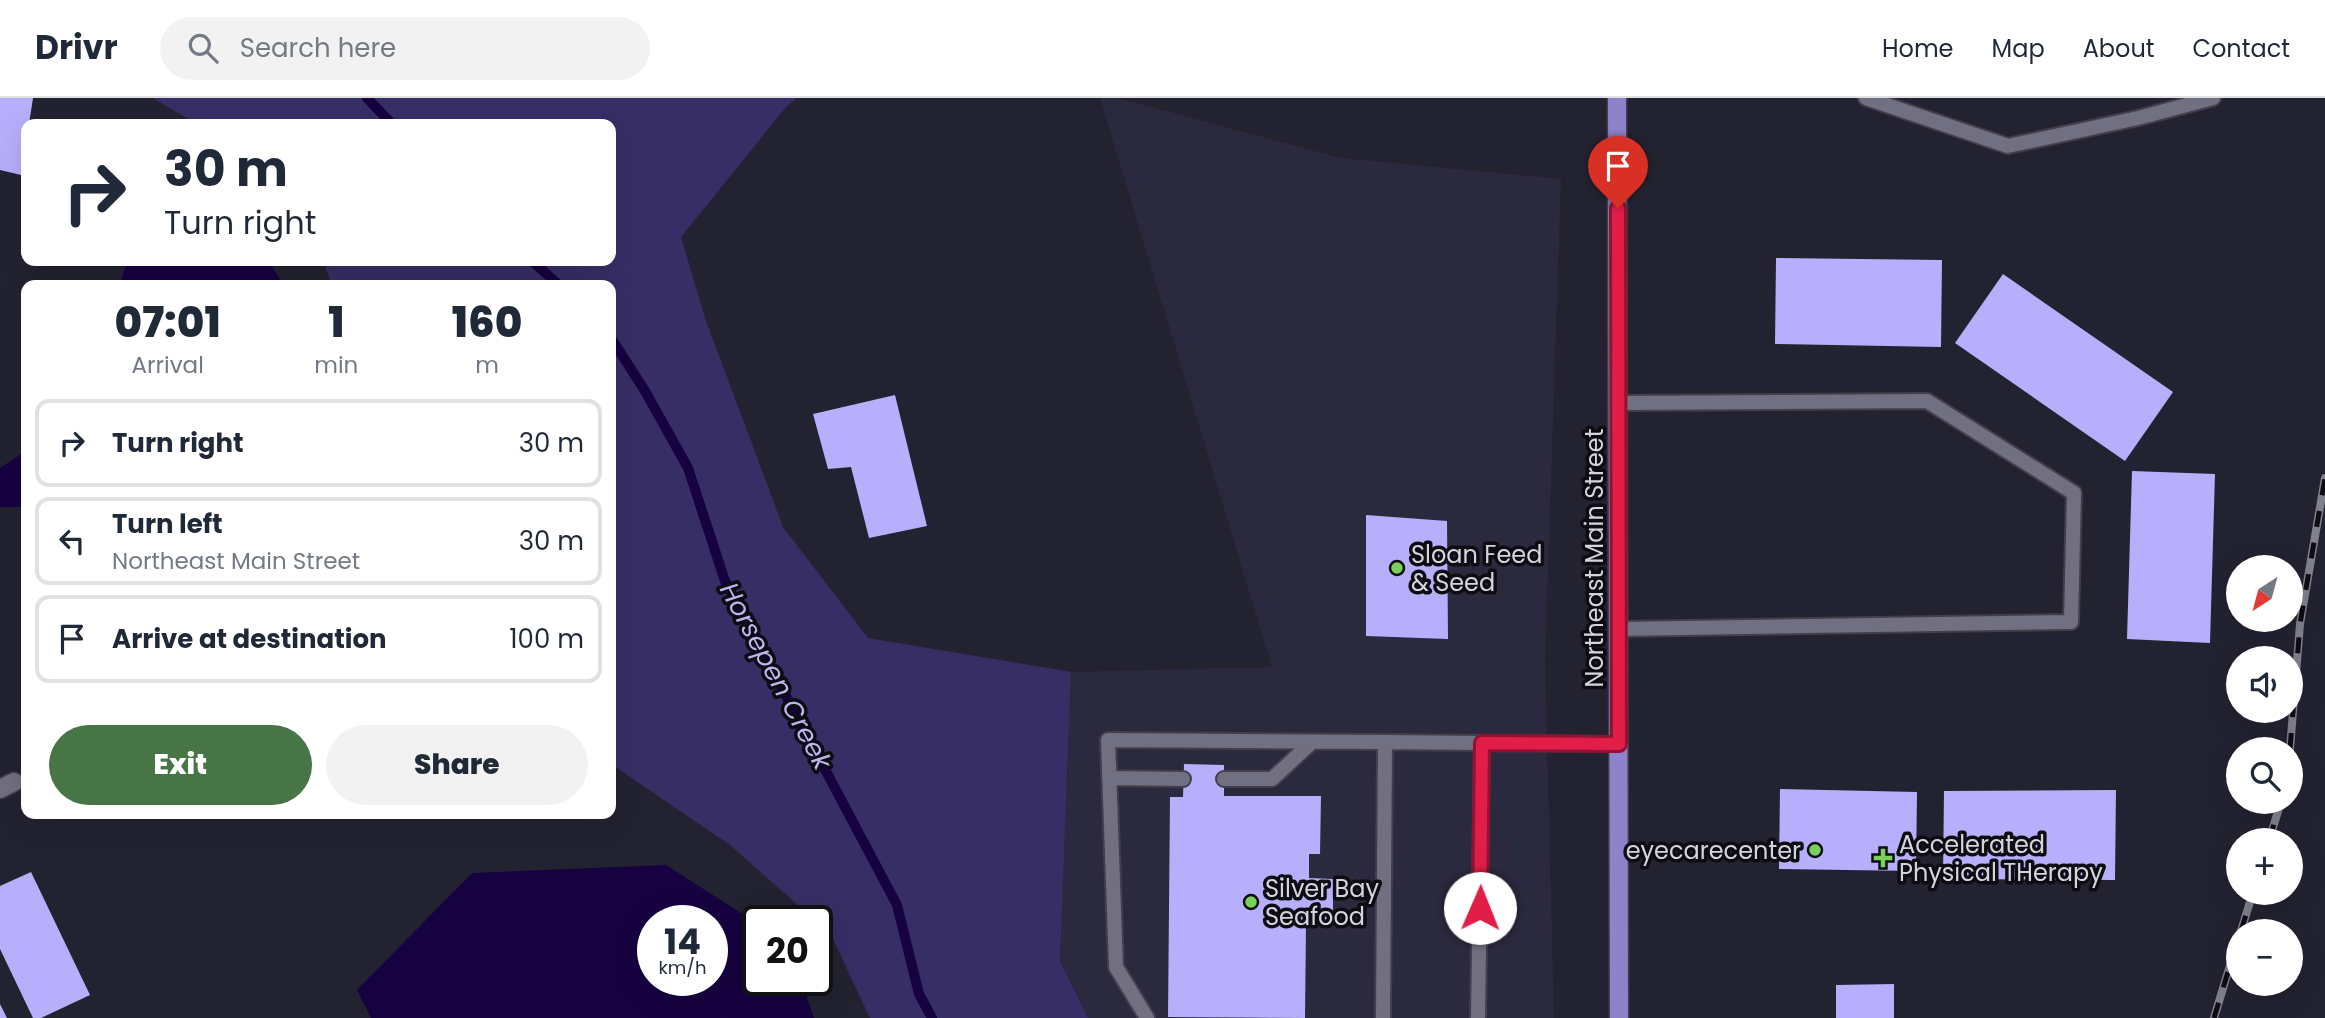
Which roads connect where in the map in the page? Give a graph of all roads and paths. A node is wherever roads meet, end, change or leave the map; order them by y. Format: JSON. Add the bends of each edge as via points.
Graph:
{"nodes":[{"id":1,"x":1618,"y":98,"type":"edge"},
{"id":2,"x":1866,"y":98,"type":"edge"},
{"id":3,"x":2213,"y":98,"type":"edge"},
{"id":4,"x":1618,"y":403,"type":"junction"},
{"id":5,"x":1619,"y":629,"type":"junction"},
{"id":6,"x":1312,"y":742,"type":"junction"},
{"id":7,"x":1385,"y":742,"type":"junction"},
{"id":8,"x":1482,"y":743,"type":"junction"},
{"id":9,"x":1619,"y":744,"type":"junction"},
{"id":10,"x":1110,"y":778,"type":"junction"},
{"id":11,"x":1183,"y":779,"type":"dead end"},
{"id":12,"x":1224,"y":779,"type":"dead end"},
{"id":13,"x":1147,"y":1018,"type":"edge"},
{"id":14,"x":1383,"y":1018,"type":"edge"},
{"id":15,"x":1478,"y":1018,"type":"edge"},
{"id":16,"x":1619,"y":1018,"type":"edge"}],
"edges":[{"from":1,"to":4,"type":"main road","name":"Northeast Main Street"},
{"from":2,"to":3,"type":"lane","via":[[2008,146]]},
{"from":4,"to":5,"type":"main road","name":"Northeast Main Street"},
{"from":4,"to":5,"type":"lane","via":[[1927,401],[2074,494],[2071,622]]},
{"from":5,"to":9,"type":"main road","name":"Northeast Main Street"},
{"from":6,"to":7,"type":"lane"},
{"from":6,"to":10,"type":"lane","via":[[1108,740]]},
{"from":6,"to":12,"type":"lane","via":[[1272,779]]},
{"from":7,"to":8,"type":"lane"},
{"from":7,"to":14,"type":"lane"},
{"from":8,"to":9,"type":"lane"},
{"from":8,"to":15,"type":"lane"},
{"from":9,"to":16,"type":"main road","name":"Northeast Main Street"},
{"from":10,"to":11,"type":"lane"},
{"from":10,"to":13,"type":"lane","via":[[1116,967]]}]}
